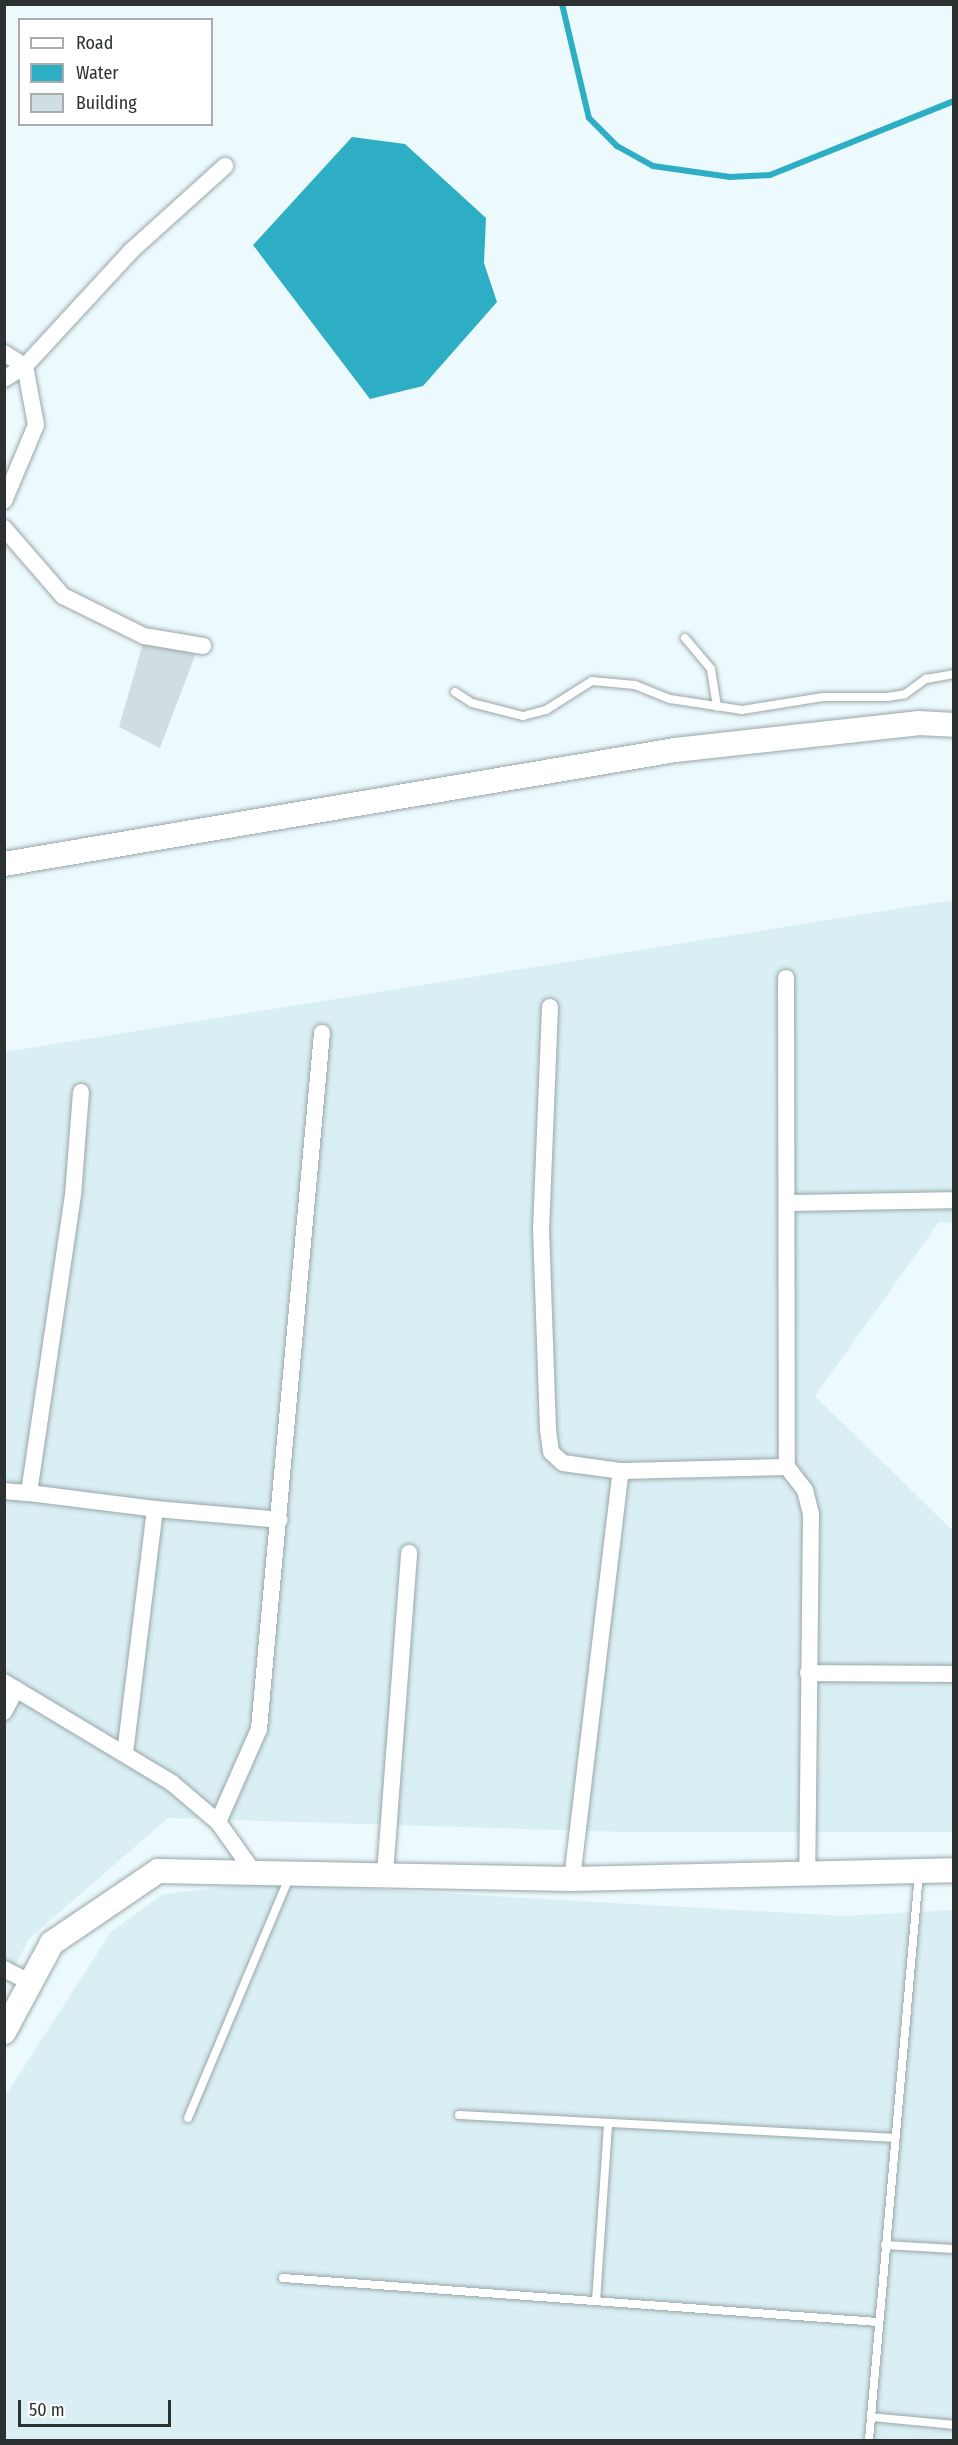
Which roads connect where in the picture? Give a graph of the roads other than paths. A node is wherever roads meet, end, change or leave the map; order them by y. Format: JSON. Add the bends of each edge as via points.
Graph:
{"nodes":[{"id":1,"x":225,"y":166,"type":"dead end"},
{"id":2,"x":4,"y":353,"type":"edge"},
{"id":3,"x":25,"y":366,"type":"junction"},
{"id":4,"x":4,"y":379,"type":"edge"},
{"id":5,"x":4,"y":501,"type":"edge"},
{"id":6,"x":4,"y":528,"type":"edge"},
{"id":7,"x":685,"y":638,"type":"dead end"},
{"id":8,"x":203,"y":646,"type":"dead end"},
{"id":9,"x":954,"y":674,"type":"edge"},
{"id":10,"x":456,"y":692,"type":"dead end"},
{"id":11,"x":717,"y":707,"type":"junction"},
{"id":12,"x":954,"y":725,"type":"edge"},
{"id":13,"x":4,"y":864,"type":"edge"},
{"id":14,"x":786,"y":978,"type":"dead end"},
{"id":15,"x":550,"y":1007,"type":"dead end"},
{"id":16,"x":322,"y":1033,"type":"dead end"},
{"id":17,"x":81,"y":1092,"type":"dead end"},
{"id":18,"x":954,"y":1200,"type":"edge"},
{"id":19,"x":787,"y":1203,"type":"junction"},
{"id":20,"x":787,"y":1467,"type":"junction"},
{"id":21,"x":621,"y":1471,"type":"junction"},
{"id":22,"x":4,"y":1491,"type":"edge"},
{"id":23,"x":29,"y":1493,"type":"junction"},
{"id":24,"x":155,"y":1509,"type":"junction"},
{"id":25,"x":280,"y":1520,"type":"junction"},
{"id":26,"x":409,"y":1553,"type":"dead end"},
{"id":27,"x":808,"y":1672,"type":"junction"},
{"id":28,"x":954,"y":1674,"type":"edge"},
{"id":29,"x":10,"y":1685,"type":"edge"},
{"id":30,"x":4,"y":1712,"type":"edge"},
{"id":31,"x":125,"y":1752,"type":"junction"},
{"id":32,"x":218,"y":1822,"type":"junction"},
{"id":33,"x":252,"y":1870,"type":"junction"},
{"id":34,"x":954,"y":1870,"type":"edge"},
{"id":35,"x":291,"y":1871,"type":"junction"},
{"id":36,"x":807,"y":1871,"type":"junction"},
{"id":37,"x":919,"y":1872,"type":"junction"},
{"id":38,"x":385,"y":1874,"type":"junction"},
{"id":39,"x":572,"y":1879,"type":"junction"},
{"id":40,"x":4,"y":1969,"type":"edge"},
{"id":41,"x":31,"y":1983,"type":"junction"},
{"id":42,"x":4,"y":2032,"type":"edge"},
{"id":43,"x":459,"y":2115,"type":"dead end"},
{"id":44,"x":188,"y":2118,"type":"dead end"},
{"id":45,"x":608,"y":2123,"type":"junction"},
{"id":46,"x":892,"y":2139,"type":"junction"},
{"id":47,"x":885,"y":2245,"type":"junction"},
{"id":48,"x":954,"y":2249,"type":"edge"},
{"id":49,"x":283,"y":2278,"type":"dead end"},
{"id":50,"x":596,"y":2301,"type":"junction"},
{"id":51,"x":878,"y":2322,"type":"junction"},
{"id":52,"x":871,"y":2417,"type":"junction"},
{"id":53,"x":954,"y":2424,"type":"edge"},
{"id":54,"x":869,"y":2440,"type":"edge"}],
"edges":[{"from":1,"to":3,"type":"street","via":[[131,251]]},
{"from":2,"to":3,"type":"street"},
{"from":3,"to":4,"type":"street"},
{"from":3,"to":5,"type":"street","via":[[36,425]]},
{"from":6,"to":8,"type":"street","via":[[63,596],[144,636]]},
{"from":7,"to":11,"type":"lane","via":[[711,669]]},
{"from":9,"to":11,"type":"lane","via":[[926,679],[905,694],[887,697],[823,697],[742,710]]},
{"from":10,"to":11,"type":"lane","via":[[472,703],[523,716],[546,710],[592,681],[635,685],[670,699]]},
{"from":12,"to":13,"type":"main road","via":[[918,723],[675,750]]},
{"from":14,"to":19,"type":"street"},
{"from":15,"to":21,"type":"street","via":[[541,1228],[551,1452],[563,1463]]},
{"from":16,"to":25,"type":"street"},
{"from":17,"to":23,"type":"street","via":[[73,1195]]},
{"from":18,"to":19,"type":"street"},
{"from":19,"to":20,"type":"street"},
{"from":20,"to":21,"type":"street"},
{"from":20,"to":27,"type":"street","via":[[805,1490],[811,1514]]},
{"from":21,"to":39,"type":"street"},
{"from":22,"to":23,"type":"street"},
{"from":23,"to":24,"type":"street"},
{"from":24,"to":25,"type":"street"},
{"from":24,"to":31,"type":"street"},
{"from":25,"to":32,"type":"street","via":[[259,1729]]},
{"from":26,"to":38,"type":"street"},
{"from":27,"to":28,"type":"street"},
{"from":27,"to":36,"type":"street"},
{"from":29,"to":30,"type":"street"},
{"from":29,"to":31,"type":"street"},
{"from":31,"to":32,"type":"street"},
{"from":32,"to":33,"type":"street"},
{"from":33,"to":35,"type":"main road"},
{"from":33,"to":41,"type":"main road","via":[[158,1871],[52,1943]]},
{"from":34,"to":37,"type":"main road"},
{"from":35,"to":38,"type":"main road"},
{"from":35,"to":44,"type":"lane"},
{"from":36,"to":37,"type":"main road"},
{"from":36,"to":39,"type":"main road"},
{"from":37,"to":46,"type":"lane"},
{"from":38,"to":39,"type":"main road"},
{"from":40,"to":41,"type":"street"},
{"from":41,"to":42,"type":"main road"},
{"from":43,"to":45,"type":"lane"},
{"from":45,"to":46,"type":"lane"},
{"from":45,"to":50,"type":"lane"},
{"from":46,"to":47,"type":"lane"},
{"from":47,"to":48,"type":"lane"},
{"from":47,"to":51,"type":"lane"},
{"from":49,"to":50,"type":"lane"},
{"from":50,"to":51,"type":"lane"},
{"from":51,"to":52,"type":"lane"},
{"from":52,"to":53,"type":"lane"},
{"from":52,"to":54,"type":"lane"}]}
